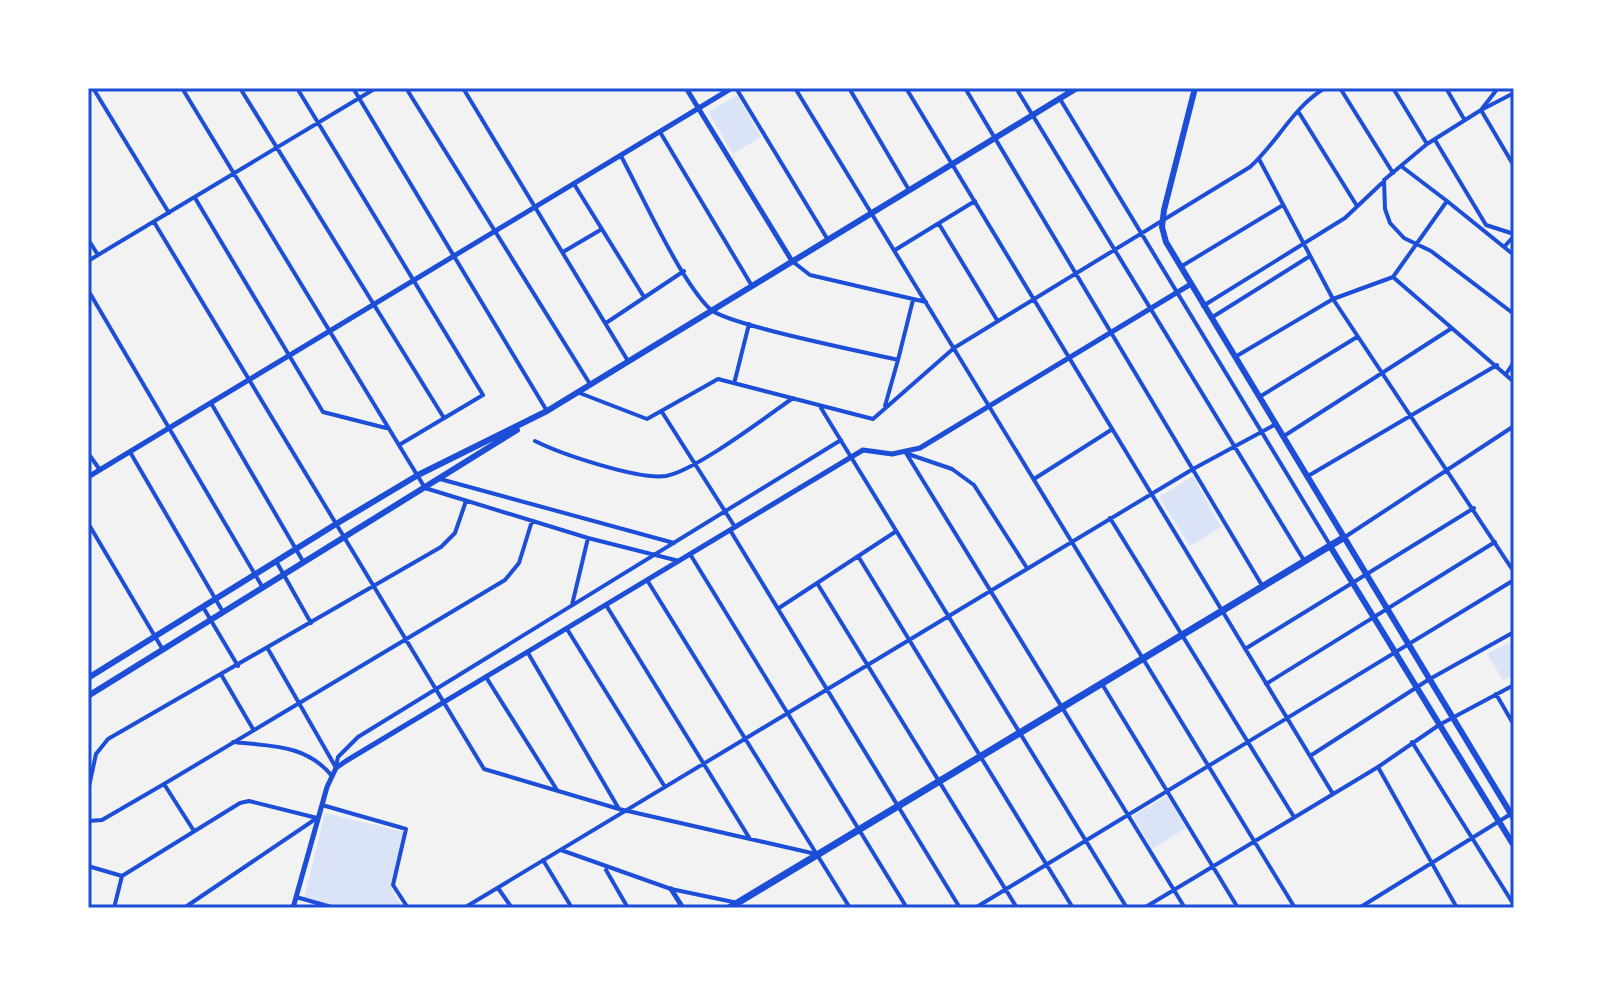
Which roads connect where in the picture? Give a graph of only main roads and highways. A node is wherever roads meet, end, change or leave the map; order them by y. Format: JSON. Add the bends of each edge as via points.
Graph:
{"nodes":[{"id":1,"x":1077,"y":88,"type":"edge"},
{"id":2,"x":1195,"y":88,"type":"edge"},
{"id":3,"x":1067,"y":91,"type":"edge"},
{"id":4,"x":547,"y":411,"type":"junction"},
{"id":5,"x":1343,"y":538,"type":"junction"},
{"id":6,"x":1330,"y":546,"type":"junction"},
{"id":7,"x":88,"y":678,"type":"edge"},
{"id":8,"x":89,"y":692,"type":"edge"},
{"id":9,"x":1513,"y":815,"type":"edge"},
{"id":10,"x":1514,"y":846,"type":"edge"},
{"id":11,"x":729,"y":908,"type":"edge"}],
"edges":[{"from":1,"to":3,"type":"main road"},
{"from":2,"to":5,"type":"main road","via":[[1163,220],[1166,242]]},
{"from":3,"to":4,"type":"main road"},
{"from":4,"to":7,"type":"main road","via":[[418,475]]},
{"from":4,"to":8,"type":"main road"},
{"from":5,"to":6,"type":"main road"},
{"from":5,"to":9,"type":"main road"},
{"from":6,"to":10,"type":"main road"},
{"from":6,"to":11,"type":"main road"}]}
